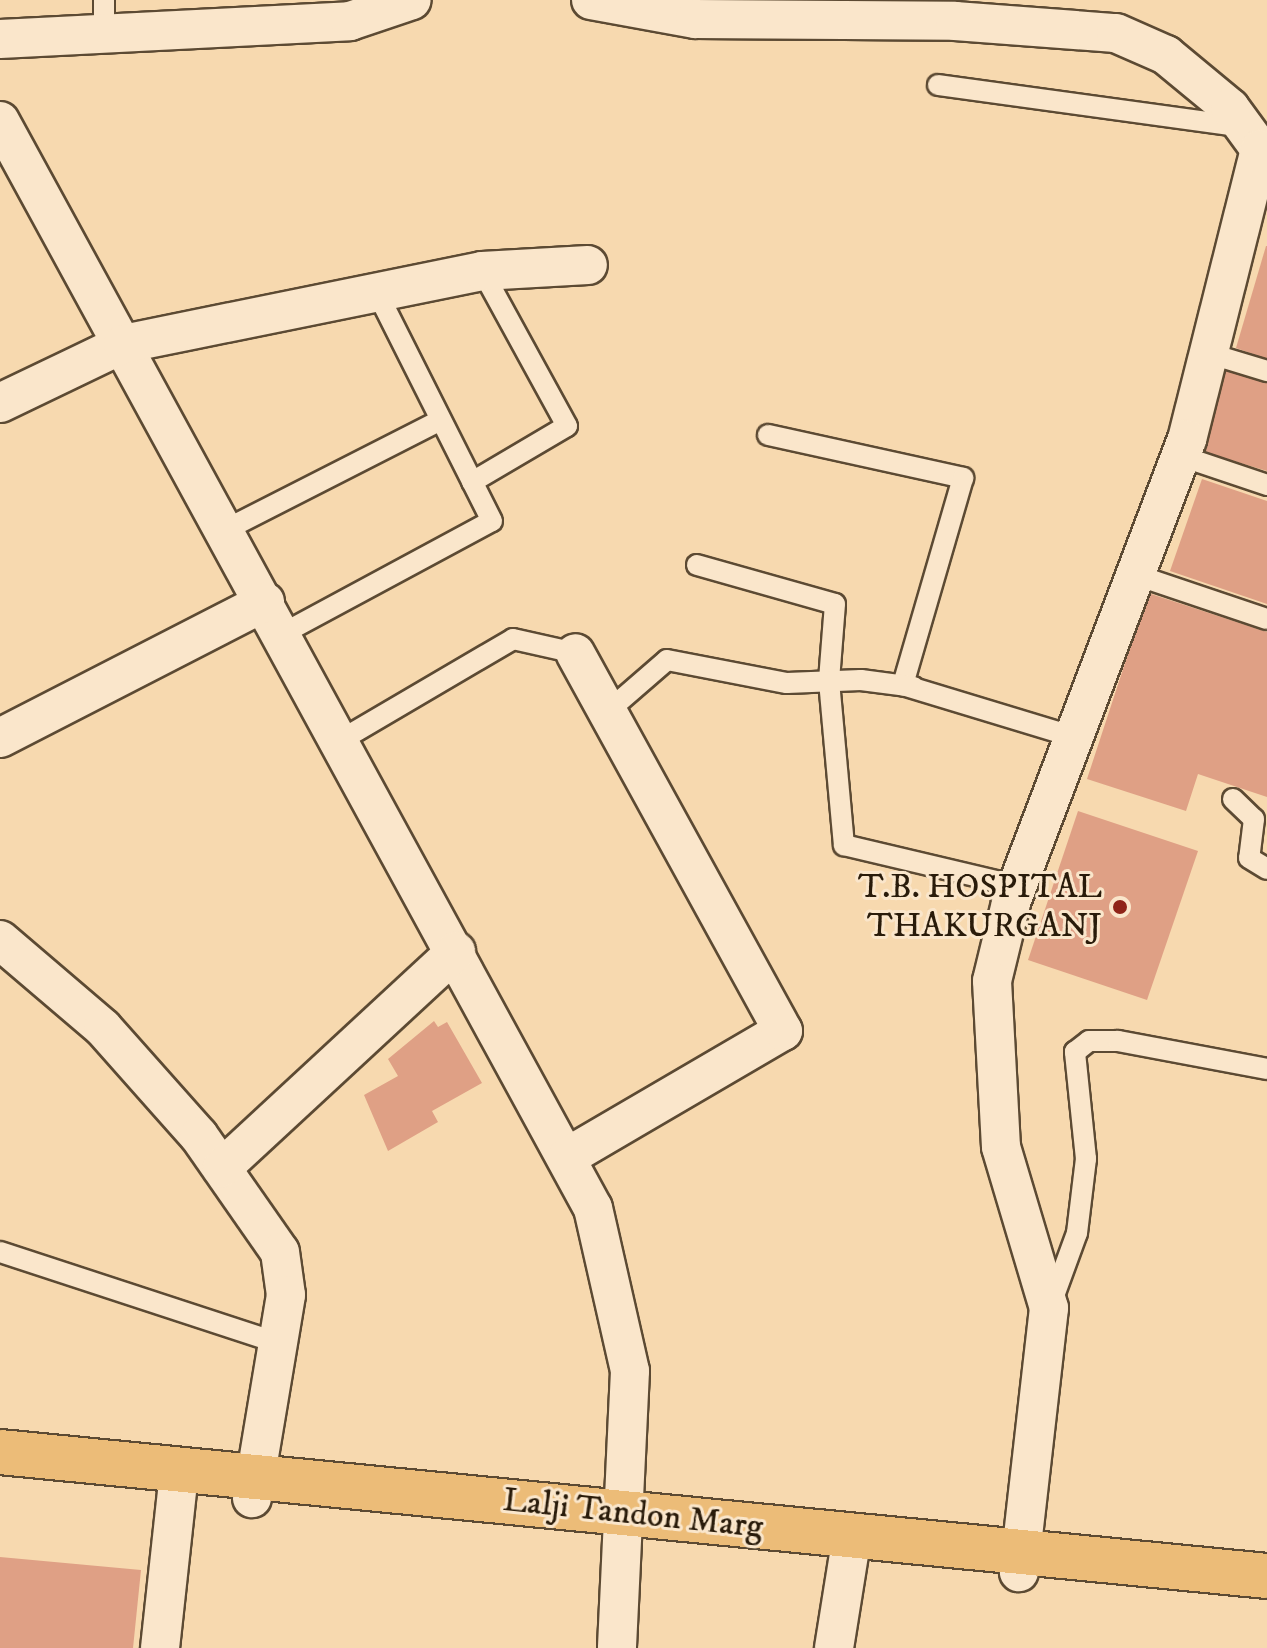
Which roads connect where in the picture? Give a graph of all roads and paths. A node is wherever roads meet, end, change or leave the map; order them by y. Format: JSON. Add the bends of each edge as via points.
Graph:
{"nodes":[{"id":1,"x":412,"y":0,"type":"edge"},
{"id":2,"x":591,"y":0,"type":"edge"},
{"id":3,"x":1116,"y":16,"type":"edge"},
{"id":4,"x":104,"y":17,"type":"edge"},
{"id":5,"x":0,"y":39,"type":"edge"},
{"id":6,"x":938,"y":85,"type":"dead end"},
{"id":7,"x":0,"y":121,"type":"edge"},
{"id":8,"x":1255,"y":123,"type":"edge"},
{"id":9,"x":11,"y":165,"type":"edge"},
{"id":10,"x":588,"y":265,"type":"dead end"},
{"id":11,"x":482,"y":271,"type":"junction"},
{"id":12,"x":377,"y":292,"type":"junction"},
{"id":13,"x":123,"y":344,"type":"junction"},
{"id":14,"x":1211,"y":354,"type":"junction"},
{"id":15,"x":1267,"y":371,"type":"edge"},
{"id":16,"x":0,"y":403,"type":"edge"},
{"id":17,"x":441,"y":420,"type":"junction"},
{"id":18,"x":768,"y":435,"type":"dead end"},
{"id":19,"x":1181,"y":456,"type":"junction"},
{"id":20,"x":472,"y":482,"type":"junction"},
{"id":21,"x":1267,"y":485,"type":"edge"},
{"id":22,"x":225,"y":530,"type":"junction"},
{"id":23,"x":697,"y":565,"type":"dead end"},
{"id":24,"x":1136,"y":575,"type":"junction"},
{"id":25,"x":273,"y":618,"type":"junction"},
{"id":26,"x":1267,"y":619,"type":"edge"},
{"id":27,"x":575,"y":653,"type":"joint"},
{"id":28,"x":829,"y":681,"type":"junction"},
{"id":29,"x":903,"y":685,"type":"junction"},
{"id":30,"x":970,"y":694,"type":"dead end"},
{"id":31,"x":607,"y":712,"type":"junction"},
{"id":32,"x":1074,"y":737,"type":"junction"},
{"id":33,"x":0,"y":738,"type":"edge"},
{"id":34,"x":341,"y":740,"type":"junction"},
{"id":35,"x":1233,"y":799,"type":"dead end"},
{"id":36,"x":1267,"y":869,"type":"edge"},
{"id":37,"x":1018,"y":886,"type":"junction"},
{"id":38,"x":0,"y":940,"type":"edge"},
{"id":39,"x":456,"y":951,"type":"junction"},
{"id":40,"x":1267,"y":1069,"type":"edge"},
{"id":41,"x":567,"y":1157,"type":"junction"},
{"id":42,"x":222,"y":1168,"type":"junction"},
{"id":43,"x":0,"y":1252,"type":"edge"},
{"id":44,"x":1049,"y":1308,"type":"junction"},
{"id":45,"x":278,"y":1343,"type":"junction"},
{"id":46,"x":0,"y":1452,"type":"edge"},
{"id":47,"x":0,"y":1474,"type":"edge"},
{"id":48,"x":254,"y":1488,"type":"junction"},
{"id":49,"x":177,"y":1491,"type":"junction"},
{"id":50,"x":628,"y":1524,"type":"junction"},
{"id":51,"x":849,"y":1545,"type":"junction"},
{"id":52,"x":1021,"y":1562,"type":"junction"},
{"id":53,"x":1267,"y":1576,"type":"edge"},
{"id":54,"x":1267,"y":1595,"type":"edge"},
{"id":55,"x":160,"y":1648,"type":"edge"},
{"id":56,"x":617,"y":1648,"type":"edge"},
{"id":57,"x":834,"y":1648,"type":"edge"}],
"edges":[{"from":1,"to":4,"type":"street","via":[[350,21]]},
{"from":2,"to":3,"type":"street","via":[[695,19]]},
{"from":3,"to":8,"type":"street"},
{"from":4,"to":5,"type":"street"},
{"from":6,"to":8,"type":"lane"},
{"from":7,"to":9,"type":"street"},
{"from":8,"to":14,"type":"street","via":[[1260,149]]},
{"from":9,"to":13,"type":"street"},
{"from":10,"to":11,"type":"street"},
{"from":11,"to":12,"type":"street"},
{"from":11,"to":20,"type":"lane","via":[[567,426]]},
{"from":12,"to":13,"type":"street"},
{"from":12,"to":17,"type":"lane"},
{"from":13,"to":16,"type":"street"},
{"from":13,"to":22,"type":"street"},
{"from":14,"to":15,"type":"lane"},
{"from":14,"to":19,"type":"street"},
{"from":17,"to":20,"type":"lane"},
{"from":17,"to":22,"type":"lane"},
{"from":18,"to":29,"type":"lane","via":[[963,478]]},
{"from":19,"to":21,"type":"lane"},
{"from":19,"to":24,"type":"street"},
{"from":20,"to":25,"type":"lane","via":[[492,521]]},
{"from":22,"to":25,"type":"street"},
{"from":23,"to":28,"type":"lane","via":[[835,604]]},
{"from":24,"to":26,"type":"lane"},
{"from":24,"to":32,"type":"street"},
{"from":25,"to":33,"type":"street"},
{"from":25,"to":34,"type":"street"},
{"from":27,"to":31,"type":"street"},
{"from":27,"to":34,"type":"lane","via":[[513,639]]},
{"from":28,"to":29,"type":"lane"},
{"from":28,"to":31,"type":"lane","via":[[787,683],[667,660]]},
{"from":28,"to":37,"type":"lane","via":[[844,845]]},
{"from":29,"to":30,"type":"lane"},
{"from":29,"to":32,"type":"lane"},
{"from":31,"to":41,"type":"street","via":[[783,1031]]},
{"from":32,"to":37,"type":"street"},
{"from":34,"to":39,"type":"street"},
{"from":35,"to":36,"type":"lane","via":[[1254,819],[1249,858]]},
{"from":37,"to":44,"type":"street","via":[[992,981],[1001,1147]]},
{"from":38,"to":42,"type":"street","via":[[103,1028]]},
{"from":39,"to":41,"type":"street"},
{"from":39,"to":42,"type":"street"},
{"from":40,"to":44,"type":"lane","via":[[1118,1041],[1089,1041],[1075,1052],[1086,1159],[1077,1233]]},
{"from":41,"to":50,"type":"street","via":[[593,1208],[630,1371]]},
{"from":42,"to":45,"type":"street","via":[[280,1252],[286,1295]]},
{"from":43,"to":45,"type":"lane"},
{"from":44,"to":52,"type":"street"},
{"from":45,"to":48,"type":"street"},
{"from":46,"to":48,"type":"main road","name":"Lalji Tandon Marg"},
{"from":47,"to":49,"type":"main road","name":"Lalji Tandon Marg"},
{"from":48,"to":49,"type":"main road","name":"Lalji Tandon Marg"},
{"from":48,"to":50,"type":"main road","name":"Lalji Tandon Marg"},
{"from":49,"to":55,"type":"street"},
{"from":50,"to":51,"type":"main road","name":"Lalji Tandon Marg"},
{"from":50,"to":56,"type":"street"},
{"from":51,"to":52,"type":"main road","name":"Lalji Tandon Marg"},
{"from":51,"to":57,"type":"street"},
{"from":52,"to":53,"type":"main road","name":"Lalji Tandon Marg"},
{"from":52,"to":54,"type":"main road","name":"Lalji Tandon Marg"}]}
